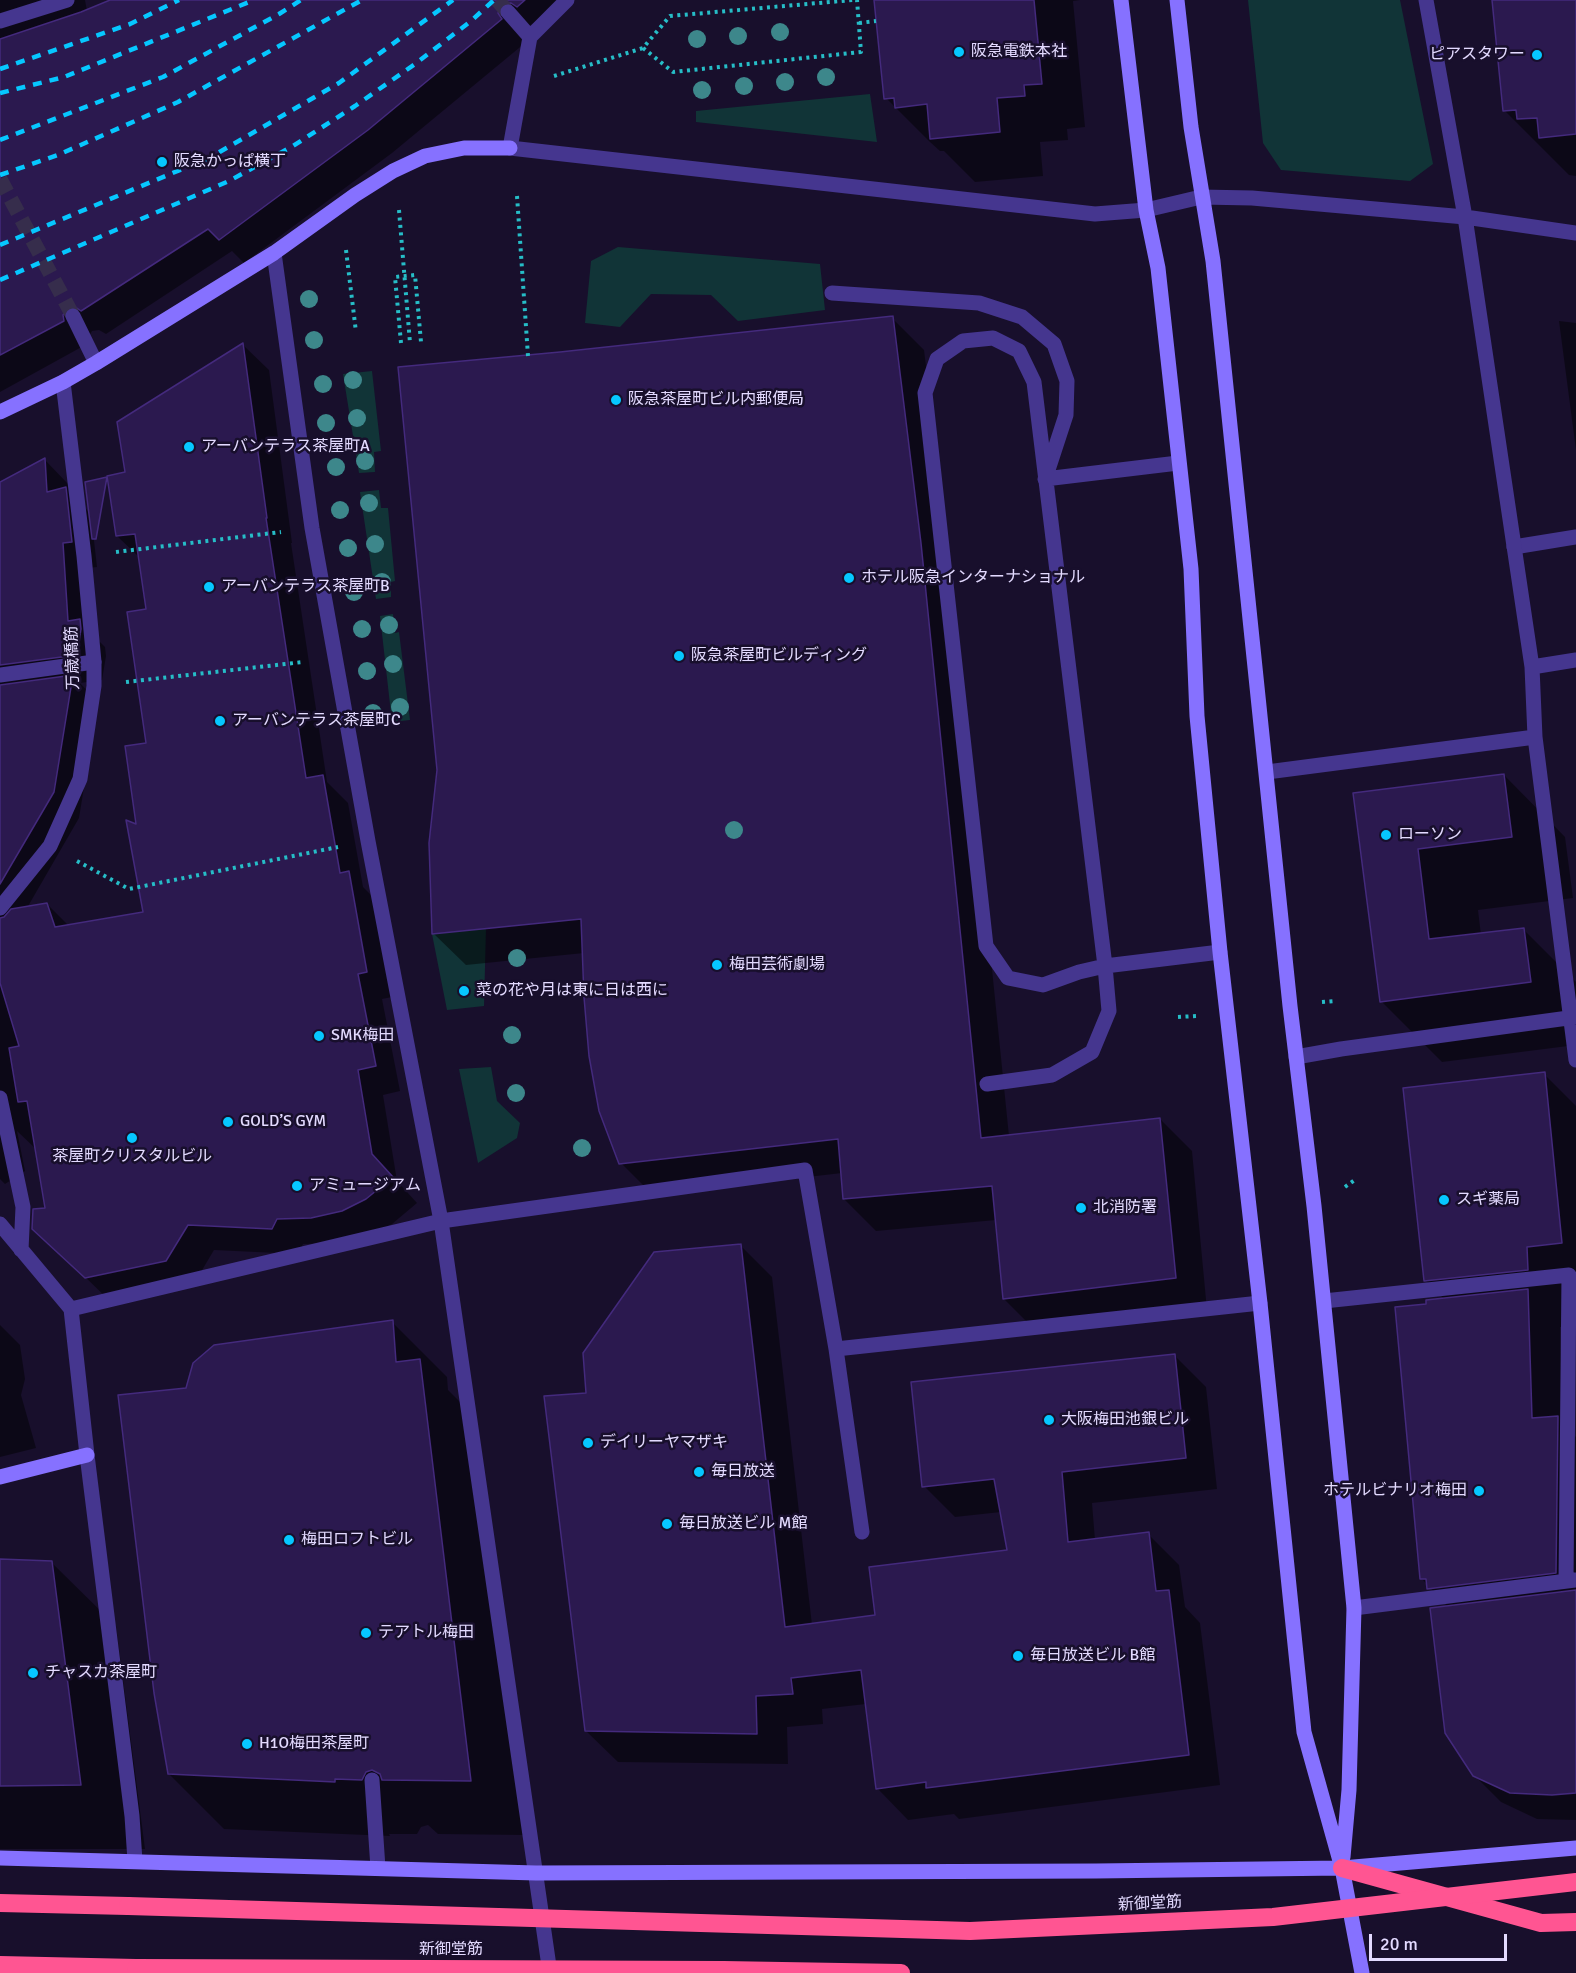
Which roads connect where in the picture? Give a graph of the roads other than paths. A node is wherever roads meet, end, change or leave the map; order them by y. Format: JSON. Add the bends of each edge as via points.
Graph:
{"nodes":[{"id":1,"x":67,"y":0,"type":"edge"},
{"id":2,"x":567,"y":0,"type":"edge"},
{"id":3,"x":1121,"y":0,"type":"edge"},
{"id":4,"x":1177,"y":0,"type":"edge"},
{"id":5,"x":1426,"y":0,"type":"edge"},
{"id":6,"x":508,"y":12,"type":"tunnel mouth"},
{"id":7,"x":0,"y":21,"type":"edge"},
{"id":8,"x":530,"y":37,"type":"junction"},
{"id":9,"x":510,"y":148,"type":"junction"},
{"id":10,"x":1201,"y":197,"type":"junction"},
{"id":11,"x":1146,"y":210,"type":"junction"},
{"id":12,"x":1465,"y":218,"type":"junction"},
{"id":13,"x":1576,"y":233,"type":"edge"},
{"id":14,"x":274,"y":253,"type":"junction"},
{"id":15,"x":832,"y":293,"type":"dead end"},
{"id":16,"x":73,"y":316,"type":"tunnel mouth"},
{"id":17,"x":96,"y":363,"type":"junction"},
{"id":18,"x":63,"y":382,"type":"junction"},
{"id":19,"x":0,"y":412,"type":"edge"},
{"id":20,"x":1178,"y":464,"type":"junction"},
{"id":21,"x":1045,"y":479,"type":"junction"},
{"id":22,"x":1576,"y":537,"type":"edge"},
{"id":23,"x":1514,"y":547,"type":"junction"},
{"id":24,"x":1576,"y":660,"type":"edge"},
{"id":25,"x":94,"y":662,"type":"junction"},
{"id":26,"x":1532,"y":667,"type":"junction"},
{"id":27,"x":0,"y":675,"type":"edge"},
{"id":28,"x":1535,"y":737,"type":"junction"},
{"id":29,"x":1267,"y":772,"type":"junction"},
{"id":30,"x":0,"y":908,"type":"edge"},
{"id":31,"x":1220,"y":952,"type":"junction"},
{"id":32,"x":1105,"y":966,"type":"junction"},
{"id":33,"x":1574,"y":1017,"type":"edge"},
{"id":34,"x":1296,"y":1057,"type":"junction"},
{"id":35,"x":1576,"y":1060,"type":"edge"},
{"id":36,"x":987,"y":1084,"type":"dead end"},
{"id":37,"x":0,"y":1098,"type":"edge"},
{"id":38,"x":441,"y":1221,"type":"junction"},
{"id":39,"x":0,"y":1224,"type":"edge"},
{"id":40,"x":21,"y":1250,"type":"junction"},
{"id":41,"x":1573,"y":1271,"type":"edge"},
{"id":42,"x":1324,"y":1300,"type":"junction"},
{"id":43,"x":1260,"y":1303,"type":"junction"},
{"id":44,"x":71,"y":1309,"type":"junction"},
{"id":45,"x":836,"y":1349,"type":"junction"},
{"id":46,"x":87,"y":1455,"type":"junction"},
{"id":47,"x":0,"y":1477,"type":"edge"},
{"id":48,"x":862,"y":1532,"type":"dead end"},
{"id":49,"x":1571,"y":1581,"type":"edge"},
{"id":50,"x":1354,"y":1608,"type":"junction"},
{"id":51,"x":372,"y":1780,"type":"dead end"},
{"id":52,"x":1576,"y":1848,"type":"edge"},
{"id":53,"x":0,"y":1858,"type":"edge"},
{"id":54,"x":135,"y":1861,"type":"junction"},
{"id":55,"x":378,"y":1868,"type":"junction"},
{"id":56,"x":1342,"y":1868,"type":"junction"},
{"id":57,"x":536,"y":1873,"type":"junction"},
{"id":58,"x":1576,"y":1882,"type":"edge"},
{"id":59,"x":0,"y":1903,"type":"edge"},
{"id":60,"x":1576,"y":1922,"type":"edge"},
{"id":61,"x":0,"y":1965,"type":"edge"},
{"id":62,"x":714,"y":1972,"type":"edge"},
{"id":63,"x":550,"y":1973,"type":"edge"},
{"id":64,"x":901,"y":1973,"type":"edge"},
{"id":65,"x":1362,"y":1973,"type":"edge"}],
"edges":[{"from":1,"to":7,"type":"street"},
{"from":2,"to":8,"type":"street"},
{"from":3,"to":11,"type":"street"},
{"from":4,"to":10,"type":"street"},
{"from":5,"to":12,"type":"street"},
{"from":6,"to":8,"type":"street"},
{"from":8,"to":9,"type":"street"},
{"from":9,"to":11,"type":"street","via":[[1095,214]]},
{"from":9,"to":14,"type":"street","via":[[464,148],[424,156],[355,195]]},
{"from":10,"to":11,"type":"street"},
{"from":10,"to":12,"type":"street","via":[[1252,198]]},
{"from":10,"to":29,"type":"street","via":[[1213,261]]},
{"from":11,"to":20,"type":"street","via":[[1158,268]]},
{"from":12,"to":13,"type":"street"},
{"from":12,"to":23,"type":"street"},
{"from":14,"to":17,"type":"street"},
{"from":14,"to":38,"type":"street","via":[[312,528]]},
{"from":15,"to":21,"type":"street","via":[[979,303],[1022,317],[1054,344],[1067,381],[1066,415]]},
{"from":16,"to":17,"type":"street"},
{"from":17,"to":18,"type":"street"},
{"from":18,"to":19,"type":"street"},
{"from":18,"to":25,"type":"street","name":"万歳橋筋"},
{"from":20,"to":21,"type":"street"},
{"from":20,"to":31,"type":"street","via":[[1191,569],[1197,716]]},
{"from":21,"to":32,"type":"street"},
{"from":21,"to":32,"type":"street","via":[[1034,382],[1019,351],[993,338],[963,341],[937,360],[925,393],[986,946],[1008,978],[1043,985]]},
{"from":22,"to":23,"type":"street"},
{"from":23,"to":26,"type":"street"},
{"from":24,"to":26,"type":"street"},
{"from":25,"to":27,"type":"street"},
{"from":25,"to":30,"type":"street","name":"万歳橋筋","via":[[80,779],[50,846]]},
{"from":26,"to":28,"type":"street"},
{"from":28,"to":29,"type":"street"},
{"from":28,"to":33,"type":"street"},
{"from":29,"to":34,"type":"street"},
{"from":31,"to":32,"type":"street"},
{"from":31,"to":43,"type":"street"},
{"from":32,"to":36,"type":"street","via":[[1109,1011],[1092,1052],[1052,1075]]},
{"from":33,"to":34,"type":"street"},
{"from":33,"to":35,"type":"street"},
{"from":34,"to":42,"type":"street"},
{"from":37,"to":40,"type":"street","via":[[23,1207]]},
{"from":38,"to":44,"type":"street"},
{"from":38,"to":45,"type":"street","via":[[806,1170]]},
{"from":38,"to":57,"type":"street"},
{"from":39,"to":40,"type":"street"},
{"from":40,"to":44,"type":"street"},
{"from":41,"to":42,"type":"street"},
{"from":41,"to":49,"type":"street"},
{"from":42,"to":50,"type":"street"},
{"from":43,"to":45,"type":"street"},
{"from":43,"to":56,"type":"street","via":[[1304,1732]]},
{"from":44,"to":46,"type":"street"},
{"from":45,"to":48,"type":"street"},
{"from":46,"to":47,"type":"street"},
{"from":46,"to":54,"type":"street"},
{"from":49,"to":50,"type":"street"},
{"from":50,"to":56,"type":"street","via":[[1349,1790]]},
{"from":51,"to":55,"type":"street"},
{"from":52,"to":56,"type":"street"},
{"from":53,"to":54,"type":"street"},
{"from":54,"to":55,"type":"street"},
{"from":55,"to":57,"type":"street"},
{"from":56,"to":57,"type":"street"},
{"from":56,"to":60,"type":"highway","via":[[1541,1923]]},
{"from":56,"to":65,"type":"street"},
{"from":57,"to":63,"type":"street"},
{"from":58,"to":59,"type":"highway","name":"新御堂筋","bridge":true,"via":[[1262,1918],[970,1931]]},
{"from":61,"to":62,"type":"highway","name":"新御堂筋","bridge":true},
{"from":62,"to":64,"type":"highway","name":"新御堂筋"}]}
